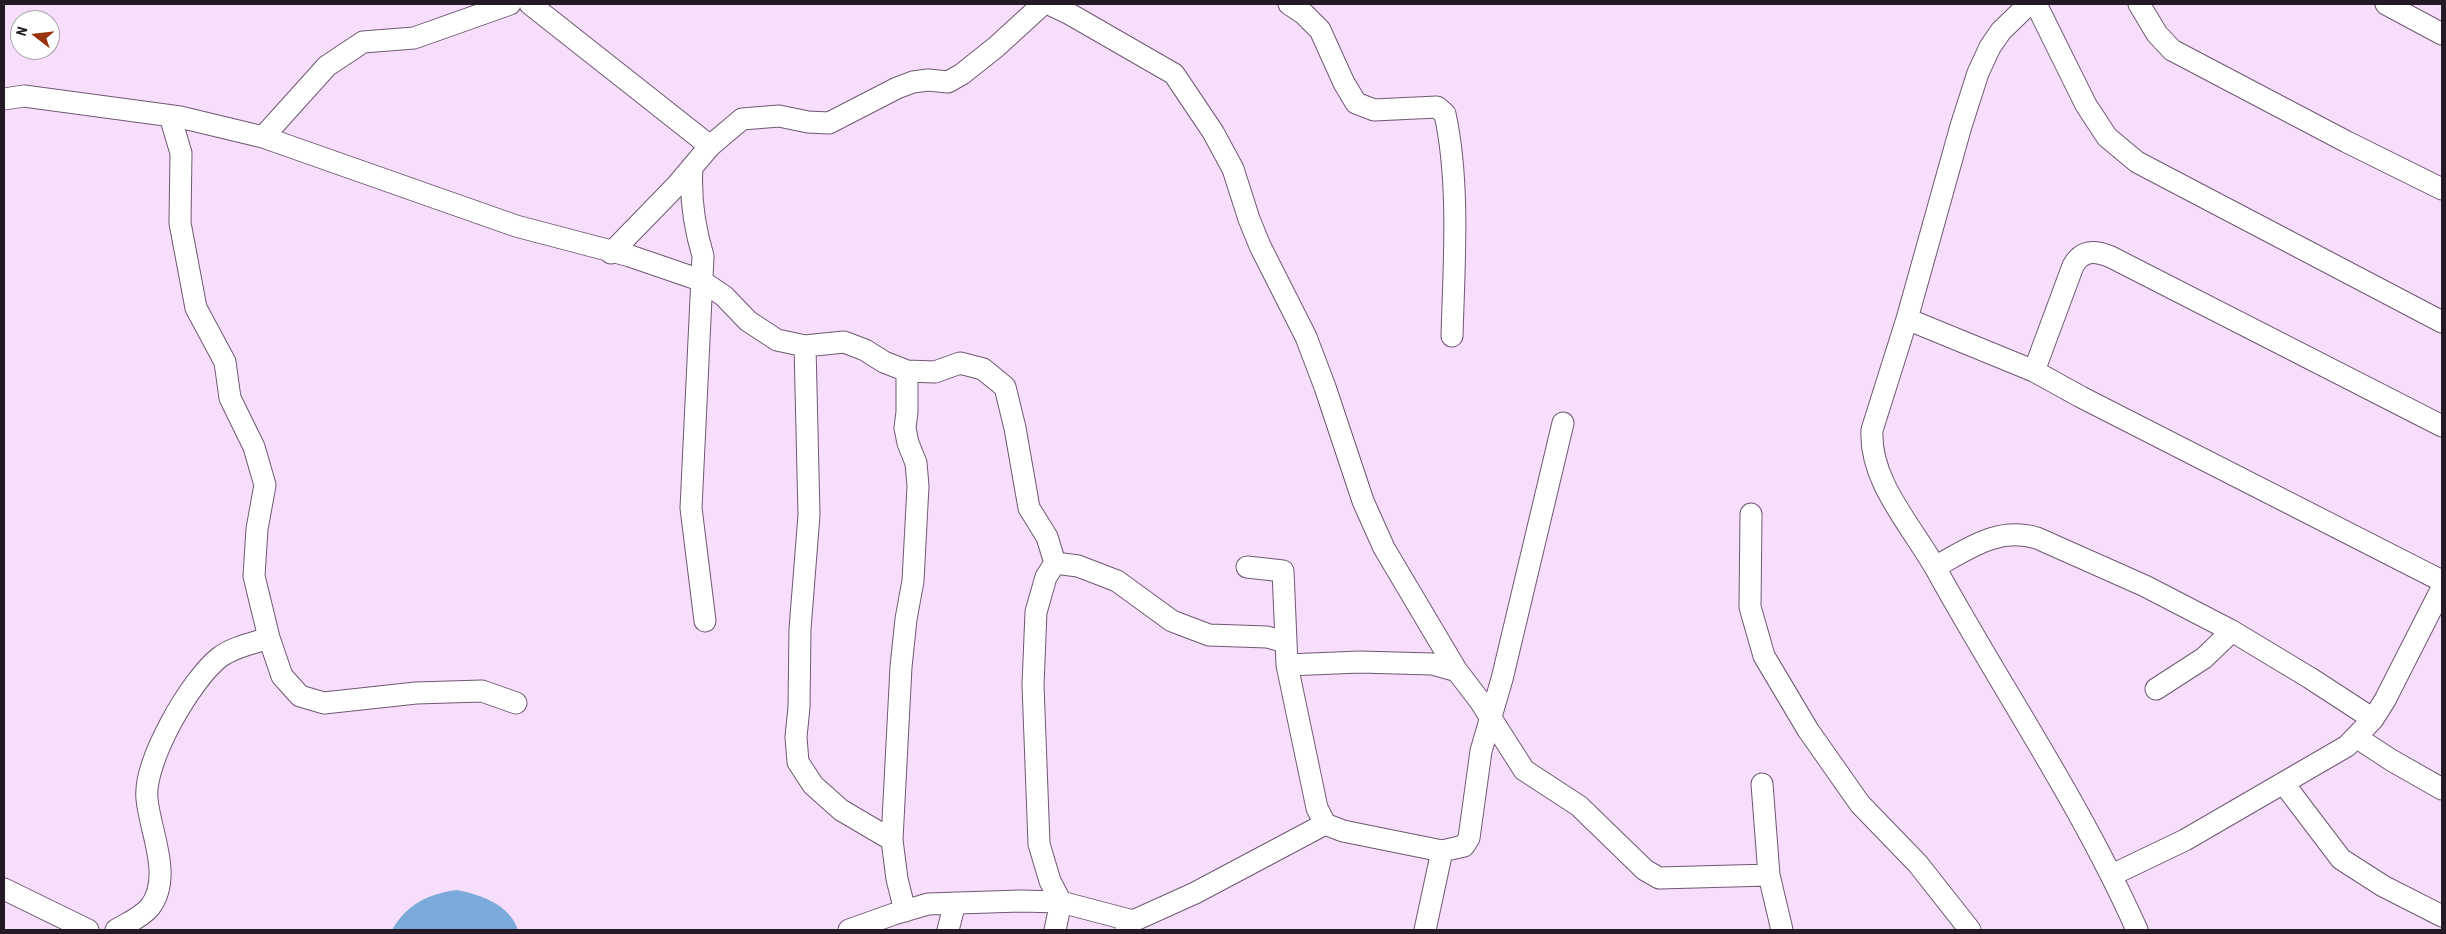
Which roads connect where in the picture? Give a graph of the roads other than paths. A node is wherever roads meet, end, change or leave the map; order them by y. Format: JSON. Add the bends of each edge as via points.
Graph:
{"nodes":[{"id":1,"x":510,"y":4,"type":"edge"},
{"id":2,"x":530,"y":4,"type":"edge"},
{"id":3,"x":1043,"y":4,"type":"edge"},
{"id":4,"x":1049,"y":4,"type":"edge"},
{"id":5,"x":1289,"y":4,"type":"edge"},
{"id":6,"x":2029,"y":4,"type":"edge"},
{"id":7,"x":2036,"y":4,"type":"edge"},
{"id":8,"x":2139,"y":4,"type":"edge"},
{"id":9,"x":2386,"y":4,"type":"edge"},
{"id":10,"x":2442,"y":34,"type":"edge"},
{"id":11,"x":4,"y":99,"type":"edge"},
{"id":12,"x":170,"y":116,"type":"junction"},
{"id":13,"x":264,"y":137,"type":"junction"},
{"id":14,"x":710,"y":146,"type":"junction"},
{"id":15,"x":692,"y":167,"type":"junction"},
{"id":16,"x":2442,"y":189,"type":"edge"},
{"id":17,"x":611,"y":252,"type":"junction"},
{"id":18,"x":700,"y":280,"type":"junction"},
{"id":19,"x":1907,"y":320,"type":"junction"},
{"id":20,"x":2442,"y":322,"type":"edge"},
{"id":21,"x":1452,"y":336,"type":"dead end"},
{"id":22,"x":805,"y":346,"type":"junction"},
{"id":23,"x":2034,"y":371,"type":"junction"},
{"id":24,"x":907,"y":372,"type":"junction"},
{"id":25,"x":1563,"y":423,"type":"dead end"},
{"id":26,"x":2442,"y":426,"type":"edge"},
{"id":27,"x":1751,"y":514,"type":"dead end"},
{"id":28,"x":1055,"y":563,"type":"junction"},
{"id":29,"x":1247,"y":567,"type":"dead end"},
{"id":30,"x":1935,"y":567,"type":"junction"},
{"id":31,"x":2442,"y":581,"type":"edge"},
{"id":32,"x":2442,"y":588,"type":"edge"},
{"id":33,"x":705,"y":621,"type":"dead end"},
{"id":34,"x":2232,"y":631,"type":"junction"},
{"id":35,"x":270,"y":638,"type":"junction"},
{"id":36,"x":1285,"y":642,"type":"junction"},
{"id":37,"x":1287,"y":665,"type":"junction"},
{"id":38,"x":1458,"y":671,"type":"junction"},
{"id":39,"x":2156,"y":689,"type":"dead end"},
{"id":40,"x":516,"y":703,"type":"dead end"},
{"id":41,"x":1489,"y":717,"type":"junction"},
{"id":42,"x":2372,"y":719,"type":"junction"},
{"id":43,"x":2356,"y":737,"type":"junction"},
{"id":44,"x":1762,"y":784,"type":"dead end"},
{"id":45,"x":2284,"y":784,"type":"junction"},
{"id":46,"x":2442,"y":789,"type":"edge"},
{"id":47,"x":1325,"y":824,"type":"junction"},
{"id":48,"x":892,"y":840,"type":"junction"},
{"id":49,"x":1442,"y":851,"type":"junction"},
{"id":50,"x":1769,"y":875,"type":"junction"},
{"id":51,"x":2112,"y":875,"type":"junction"},
{"id":52,"x":4,"y":889,"type":"edge"},
{"id":53,"x":1060,"y":902,"type":"junction"},
{"id":54,"x":955,"y":903,"type":"junction"},
{"id":55,"x":905,"y":910,"type":"junction"},
{"id":56,"x":2442,"y":916,"type":"edge"},
{"id":57,"x":1130,"y":926,"type":"edge"},
{"id":58,"x":88,"y":930,"type":"edge"},
{"id":59,"x":116,"y":930,"type":"edge"},
{"id":60,"x":849,"y":930,"type":"edge"},
{"id":61,"x":948,"y":930,"type":"edge"},
{"id":62,"x":1055,"y":930,"type":"edge"},
{"id":63,"x":1425,"y":930,"type":"edge"},
{"id":64,"x":1782,"y":930,"type":"edge"},
{"id":65,"x":1970,"y":930,"type":"edge"},
{"id":66,"x":2137,"y":930,"type":"edge"}],
"edges":[{"from":1,"to":13,"type":"street","via":[[414,38],[363,42],[327,66]]},
{"from":2,"to":14,"type":"street"},
{"from":3,"to":14,"type":"street","via":[[996,47],[948,82],[913,82],[829,124],[779,116],[742,120]]},
{"from":4,"to":38,"type":"street","via":[[1174,74],[1213,132],[1232,169],[1260,246],[1306,337],[1363,501],[1384,548]]},
{"from":5,"to":21,"type":"street","via":[[1320,30],[1356,103],[1374,110],[1437,107],[1445,114],[1452,144],[1454,194]]},
{"from":6,"to":19,"type":"street","via":[[2001,31],[1978,73]]},
{"from":7,"to":20,"type":"street","via":[[2086,105],[2107,137],[2137,162]]},
{"from":8,"to":16,"type":"street","via":[[2157,34],[2172,50]]},
{"from":9,"to":10,"type":"street"},
{"from":11,"to":12,"type":"street","via":[[24,96]]},
{"from":12,"to":13,"type":"street"},
{"from":12,"to":35,"type":"street","via":[[181,154],[180,223],[196,308],[224,362],[230,398],[254,446],[265,485],[257,529],[254,576]]},
{"from":13,"to":17,"type":"street","via":[[516,226]]},
{"from":14,"to":15,"type":"street"},
{"from":15,"to":17,"type":"street"},
{"from":15,"to":18,"type":"street","via":[[690,192],[703,256]]},
{"from":17,"to":18,"type":"street"},
{"from":18,"to":22,"type":"street","via":[[724,296],[748,321],[777,340]]},
{"from":18,"to":33,"type":"street","via":[[691,508]]},
{"from":19,"to":23,"type":"street"},
{"from":19,"to":30,"type":"street","via":[[1872,430],[1872,448],[1878,472]]},
{"from":22,"to":24,"type":"street","via":[[844,342]]},
{"from":22,"to":48,"type":"street","via":[[809,515],[800,629],[798,762],[813,785],[841,810]]},
{"from":23,"to":26,"type":"street","via":[[2073,266],[2080,256],[2097,252]]},
{"from":23,"to":31,"type":"street"},
{"from":24,"to":28,"type":"street","via":[[936,372],[960,363],[983,369],[1005,387],[1029,508],[1047,536]]},
{"from":24,"to":48,"type":"street","via":[[905,428],[916,462],[918,486],[913,581],[901,667]]},
{"from":25,"to":41,"type":"street","via":[[1502,678]]},
{"from":27,"to":65,"type":"street","via":[[1750,607],[1764,656],[1808,730],[1860,804],[1918,864]]},
{"from":28,"to":36,"type":"street","via":[[1078,566],[1116,581],[1172,621],[1209,635],[1267,637]]},
{"from":28,"to":53,"type":"street","via":[[1046,577],[1036,612],[1033,685],[1039,844]]},
{"from":29,"to":36,"type":"street","via":[[1283,572]]},
{"from":30,"to":34,"type":"street","via":[[1993,537],[2024,534],[2085,558]]},
{"from":30,"to":51,"type":"street"},
{"from":32,"to":42,"type":"street"},
{"from":34,"to":39,"type":"street","via":[[2204,658]]},
{"from":34,"to":42,"type":"street"},
{"from":35,"to":40,"type":"street","via":[[282,676],[288,684],[300,696],[324,703],[416,693],[474,691]]},
{"from":35,"to":59,"type":"street","via":[[221,656],[200,676],[165,734],[152,764],[146,798],[160,863],[158,888],[150,907]]},
{"from":36,"to":37,"type":"street"},
{"from":37,"to":38,"type":"street","via":[[1432,664]]},
{"from":37,"to":47,"type":"street","via":[[1317,808]]},
{"from":38,"to":41,"type":"street"},
{"from":41,"to":49,"type":"street","via":[[1469,838],[1464,846]]},
{"from":41,"to":50,"type":"street","via":[[1524,770],[1579,806],[1645,870],[1659,878]]},
{"from":42,"to":43,"type":"street"},
{"from":43,"to":45,"type":"street","via":[[2347,746]]},
{"from":43,"to":46,"type":"street"},
{"from":44,"to":50,"type":"street"},
{"from":45,"to":51,"type":"street","via":[[2185,840]]},
{"from":45,"to":56,"type":"street","via":[[2340,859],[2383,886]]},
{"from":47,"to":49,"type":"street","via":[[1343,831]]},
{"from":47,"to":57,"type":"street"},
{"from":48,"to":55,"type":"street"},
{"from":49,"to":63,"type":"street"},
{"from":50,"to":64,"type":"street"},
{"from":51,"to":66,"type":"street"},
{"from":52,"to":58,"type":"street"},
{"from":53,"to":54,"type":"street"},
{"from":53,"to":57,"type":"street"},
{"from":53,"to":62,"type":"street"},
{"from":54,"to":55,"type":"street","via":[[928,904]]},
{"from":54,"to":61,"type":"street"},
{"from":55,"to":60,"type":"street"}]}
